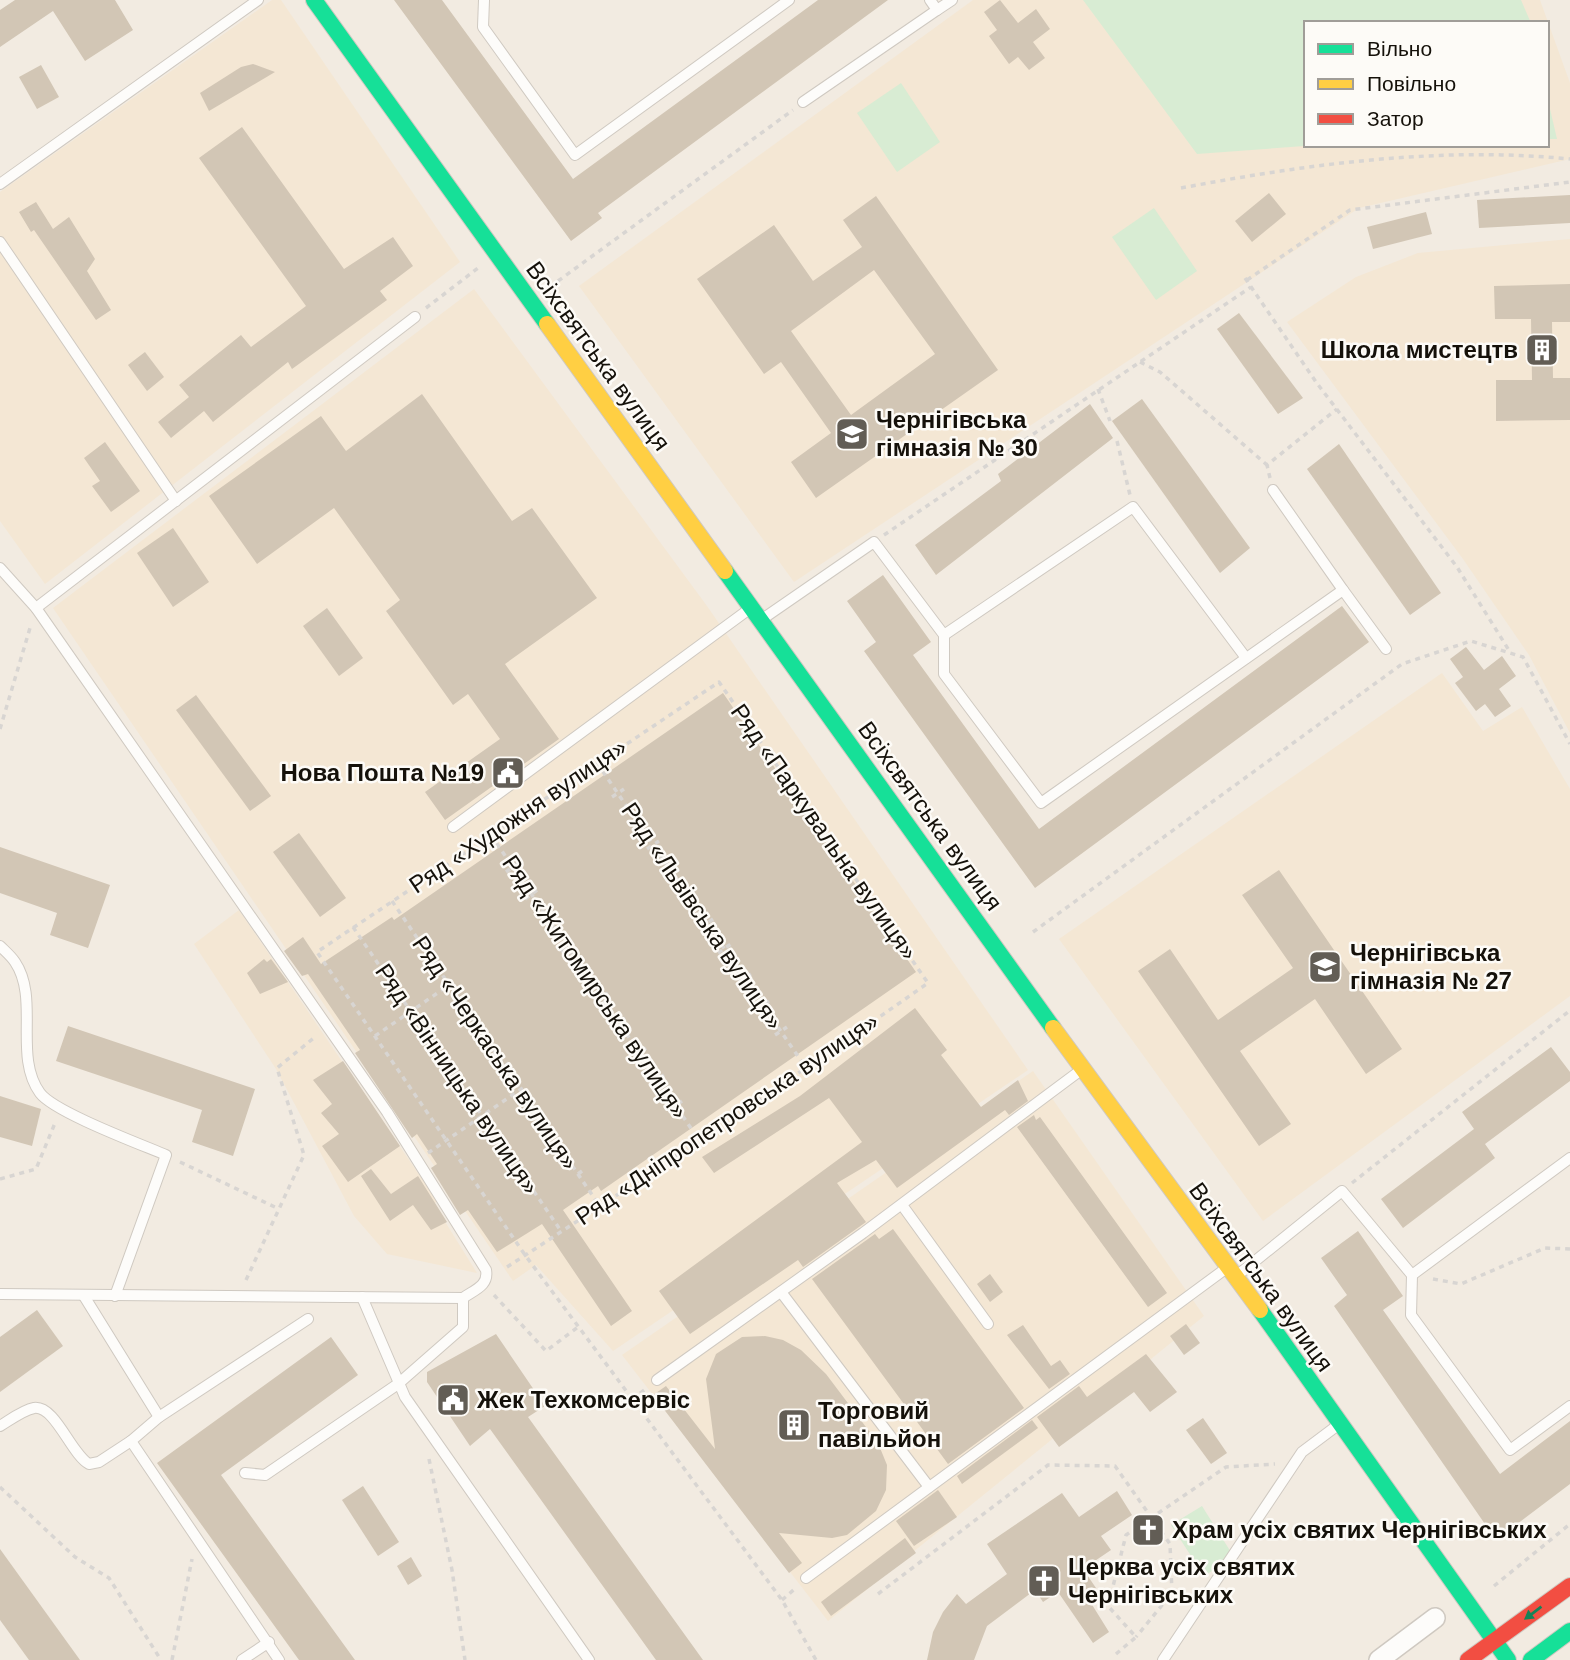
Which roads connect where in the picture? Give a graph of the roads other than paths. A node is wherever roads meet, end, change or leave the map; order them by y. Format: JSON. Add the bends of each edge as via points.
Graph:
{"nodes":[{"id":1,"x":258,"y":0,"type":"edge"},
{"id":2,"x":314,"y":0,"type":"edge"},
{"id":3,"x":484,"y":0,"type":"edge"},
{"id":4,"x":789,"y":0,"type":"edge"},
{"id":5,"x":930,"y":0,"type":"edge"},
{"id":6,"x":951,"y":0,"type":"edge"},
{"id":7,"x":936,"y":10,"type":"junction"},
{"id":8,"x":803,"y":102,"type":"road end"},
{"id":9,"x":0,"y":184,"type":"edge"},
{"id":10,"x":0,"y":242,"type":"edge"},
{"id":11,"x":415,"y":317,"type":"dead end"},
{"id":12,"x":1273,"y":490,"type":"road end"},
{"id":13,"x":176,"y":501,"type":"junction"},
{"id":14,"x":0,"y":568,"type":"edge"},
{"id":15,"x":1343,"y":590,"type":"junction"},
{"id":16,"x":36,"y":608,"type":"junction"},
{"id":17,"x":756,"y":613,"type":"junction"},
{"id":18,"x":944,"y":635,"type":"junction"},
{"id":19,"x":1386,"y":649,"type":"dead end"},
{"id":20,"x":1246,"y":658,"type":"junction"},
{"id":21,"x":453,"y":827,"type":"dead end"},
{"id":22,"x":0,"y":946,"type":"edge"},
{"id":23,"x":1084,"y":1068,"type":"junction"},
{"id":24,"x":1570,"y":1158,"type":"edge"},
{"id":25,"x":902,"y":1205,"type":"junction"},
{"id":26,"x":1232,"y":1272,"type":"junction"},
{"id":27,"x":1412,"y":1275,"type":"junction"},
{"id":28,"x":781,"y":1292,"type":"junction"},
{"id":29,"x":0,"y":1294,"type":"edge"},
{"id":30,"x":84,"y":1296,"type":"junction"},
{"id":31,"x":116,"y":1296,"type":"junction"},
{"id":32,"x":362,"y":1297,"type":"junction"},
{"id":33,"x":463,"y":1298,"type":"junction"},
{"id":34,"x":308,"y":1320,"type":"dead end"},
{"id":35,"x":988,"y":1324,"type":"dead end"},
{"id":36,"x":657,"y":1380,"type":"dead end"},
{"id":37,"x":398,"y":1384,"type":"junction"},
{"id":38,"x":1570,"y":1406,"type":"edge"},
{"id":39,"x":159,"y":1417,"type":"junction"},
{"id":40,"x":1338,"y":1424,"type":"junction"},
{"id":41,"x":0,"y":1426,"type":"edge"},
{"id":42,"x":131,"y":1441,"type":"junction"},
{"id":43,"x":245,"y":1473,"type":"dead end"},
{"id":44,"x":929,"y":1487,"type":"junction"},
{"id":45,"x":806,"y":1578,"type":"dead end"},
{"id":46,"x":1570,"y":1586,"type":"edge"},
{"id":47,"x":1435,"y":1618,"type":"dead end"},
{"id":48,"x":1570,"y":1631,"type":"edge"},
{"id":49,"x":1495,"y":1641,"type":"junction"},
{"id":50,"x":269,"y":1642,"type":"junction"},
{"id":51,"x":242,"y":1660,"type":"edge"},
{"id":52,"x":279,"y":1660,"type":"edge"},
{"id":53,"x":589,"y":1660,"type":"edge"},
{"id":54,"x":1164,"y":1660,"type":"edge"},
{"id":55,"x":1379,"y":1660,"type":"edge"},
{"id":56,"x":1468,"y":1660,"type":"edge"},
{"id":57,"x":1508,"y":1660,"type":"edge"},
{"id":58,"x":1531,"y":1660,"type":"edge"}],
"edges":[{"from":1,"to":9,"type":"lane"},
{"from":2,"to":17,"type":"street","name":"Всіхсвятська вулиця"},
{"from":3,"to":4,"type":"lane","via":[[483,27],[575,155]]},
{"from":5,"to":7,"type":"lane"},
{"from":6,"to":7,"type":"lane"},
{"from":7,"to":8,"type":"lane"},
{"from":10,"to":13,"type":"lane"},
{"from":11,"to":13,"type":"lane"},
{"from":12,"to":15,"type":"lane"},
{"from":13,"to":16,"type":"lane"},
{"from":14,"to":16,"type":"lane"},
{"from":15,"to":19,"type":"lane"},
{"from":15,"to":20,"type":"lane"},
{"from":16,"to":33,"type":"lane","via":[[426,1170],[486,1270],[484,1284]]},
{"from":17,"to":18,"type":"lane","via":[[874,542]]},
{"from":17,"to":21,"type":"lane"},
{"from":17,"to":23,"type":"street","name":"Всіхсвятська вулиця"},
{"from":18,"to":20,"type":"lane","via":[[1133,507]]},
{"from":18,"to":20,"type":"lane","via":[[944,674],[1041,803]]},
{"from":22,"to":31,"type":"lane","via":[[16,963],[23,985],[30,1071],[41,1094],[61,1108],[166,1155]]},
{"from":23,"to":25,"type":"lane"},
{"from":23,"to":26,"type":"street","name":"Всіхсвятська вулиця"},
{"from":24,"to":27,"type":"lane"},
{"from":25,"to":28,"type":"lane"},
{"from":25,"to":35,"type":"lane"},
{"from":26,"to":27,"type":"lane","via":[[1342,1191]]},
{"from":26,"to":40,"type":"street","name":"Всіхсвятська вулиця"},
{"from":26,"to":44,"type":"lane"},
{"from":27,"to":38,"type":"lane","via":[[1411,1315],[1510,1450]]},
{"from":28,"to":36,"type":"lane"},
{"from":28,"to":44,"type":"lane"},
{"from":29,"to":30,"type":"lane"},
{"from":30,"to":31,"type":"lane"},
{"from":30,"to":39,"type":"lane"},
{"from":31,"to":32,"type":"lane"},
{"from":32,"to":33,"type":"lane"},
{"from":32,"to":37,"type":"lane"},
{"from":33,"to":37,"type":"lane","via":[[463,1327]]},
{"from":34,"to":39,"type":"lane"},
{"from":37,"to":43,"type":"lane","via":[[265,1475]]},
{"from":37,"to":53,"type":"lane"},
{"from":39,"to":42,"type":"lane"},
{"from":40,"to":49,"type":"street","name":"Всіхсвятська вулиця"},
{"from":40,"to":54,"type":"lane","via":[[1302,1452]]},
{"from":41,"to":42,"type":"lane","via":[[31,1408],[41,1408],[89,1464]]},
{"from":42,"to":50,"type":"lane"},
{"from":44,"to":45,"type":"lane"},
{"from":46,"to":49,"type":"street","one_way":true},
{"from":47,"to":55,"type":"street"},
{"from":48,"to":58,"type":"street"},
{"from":49,"to":56,"type":"street"},
{"from":49,"to":57,"type":"street","name":"Всіхсвятська вулиця"},
{"from":50,"to":51,"type":"lane"},
{"from":50,"to":52,"type":"lane"}]}
